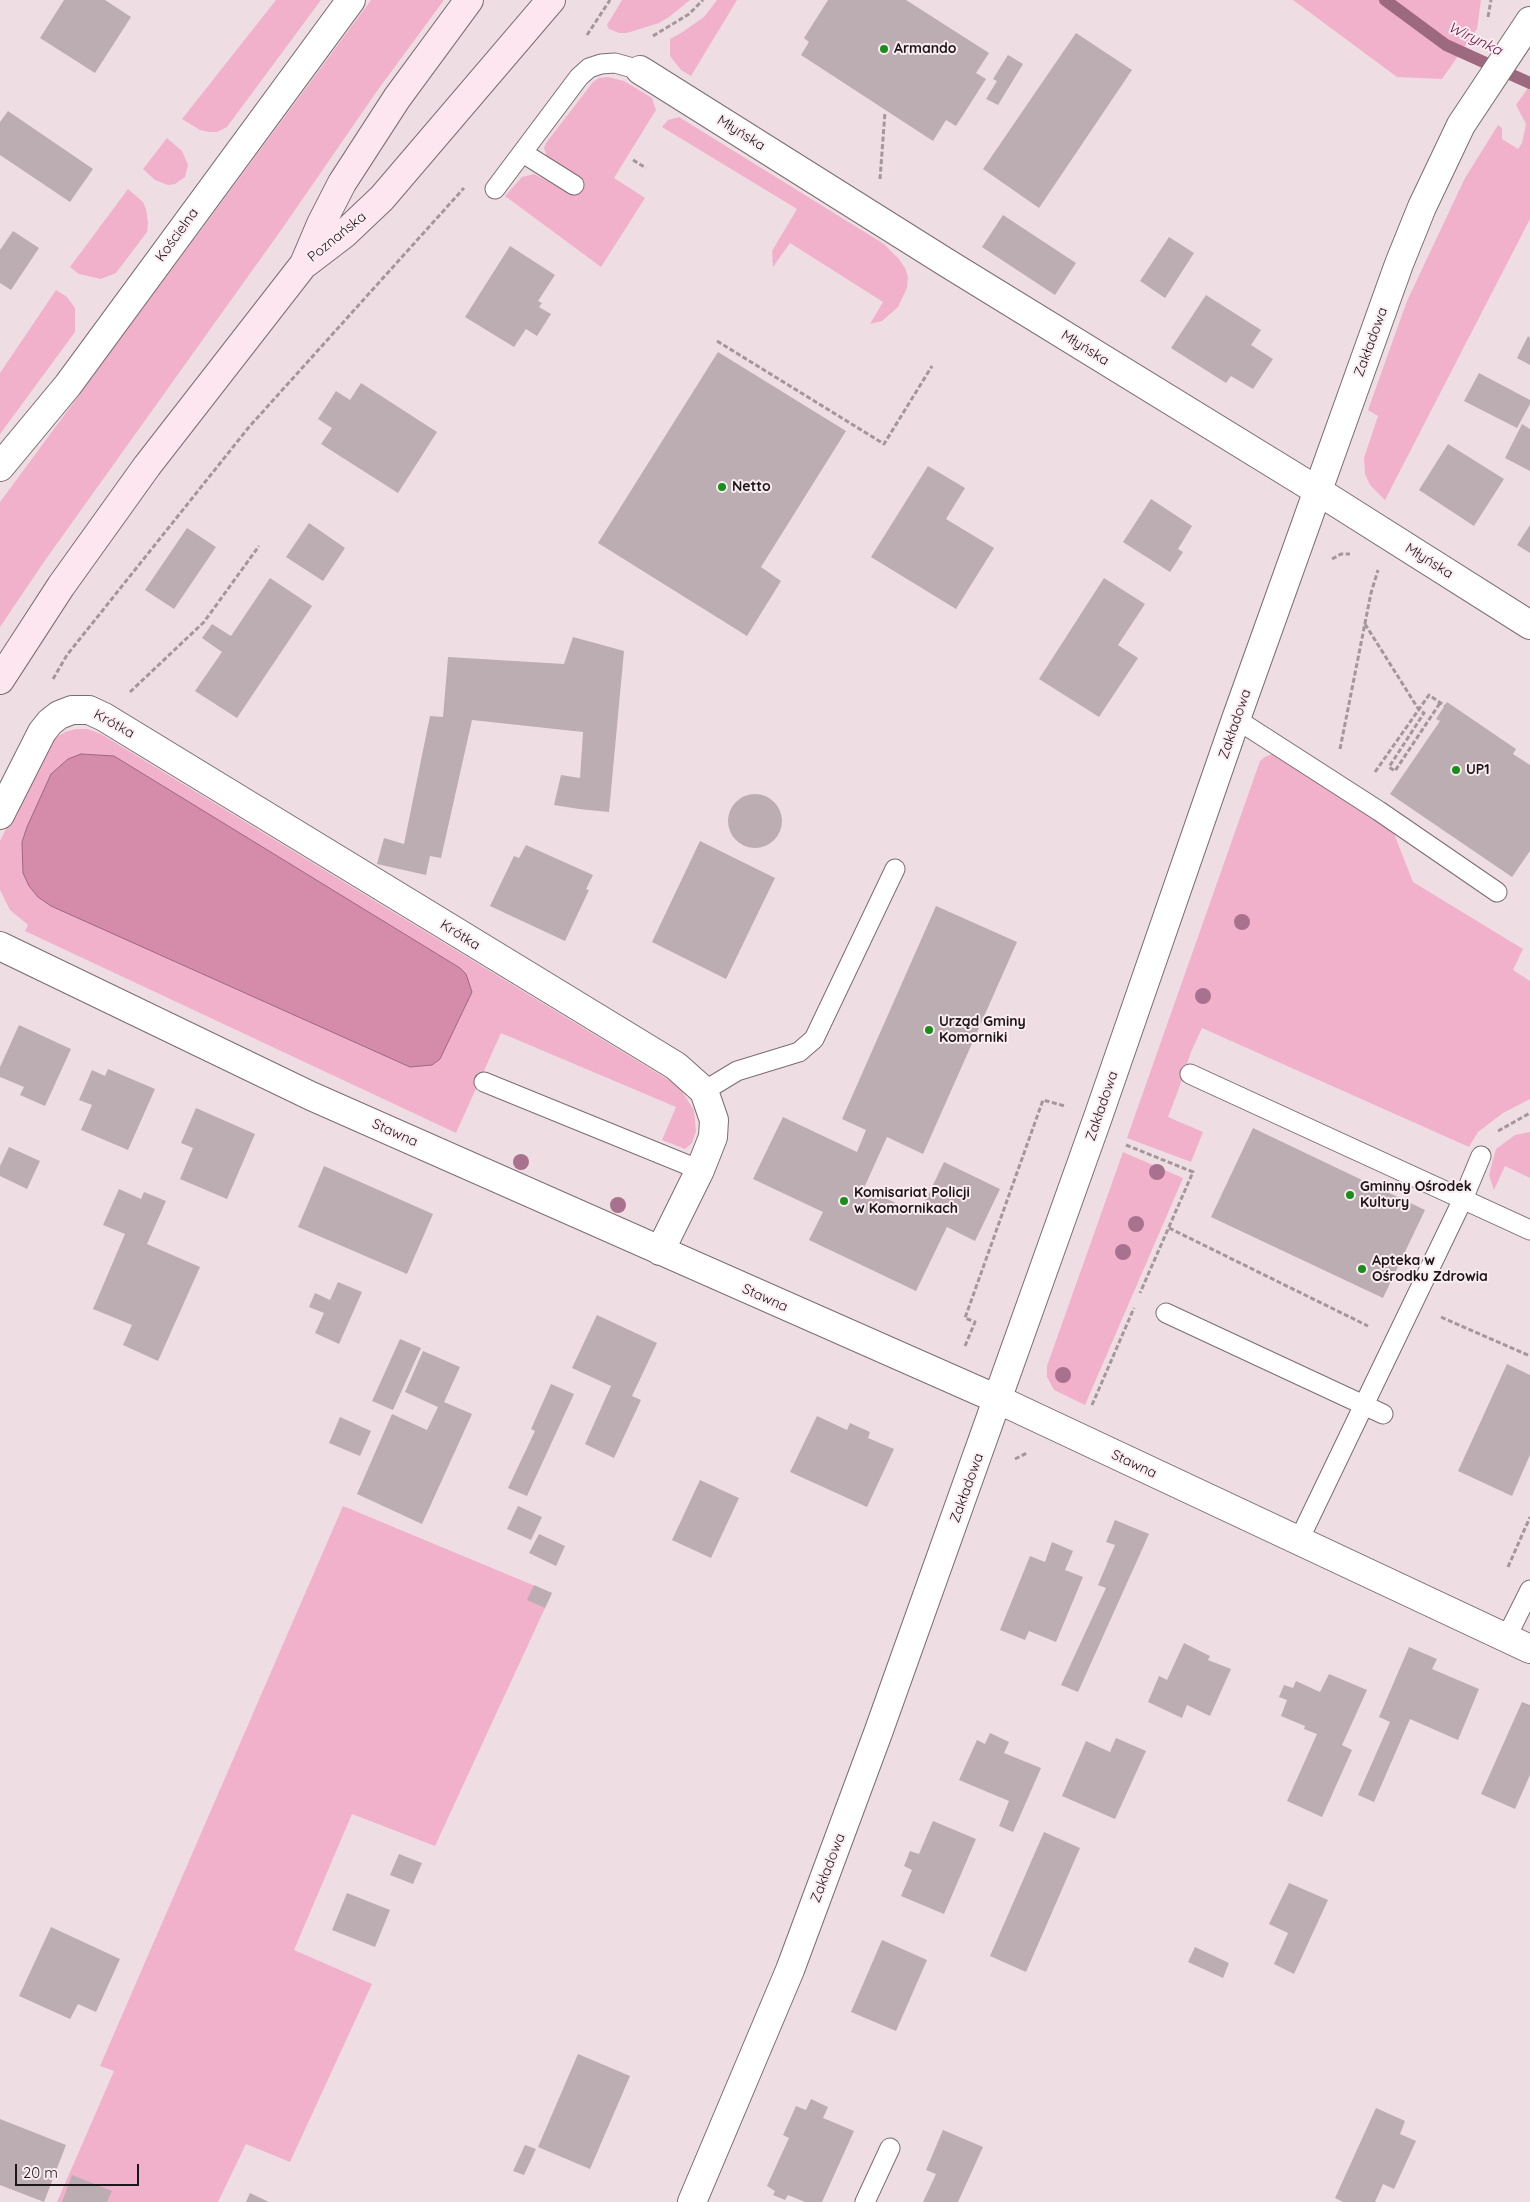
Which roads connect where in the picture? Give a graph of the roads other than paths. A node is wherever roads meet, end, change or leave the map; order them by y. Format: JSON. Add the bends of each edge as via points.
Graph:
{"nodes":[{"id":1,"x":351,"y":0,"type":"edge"},
{"id":2,"x":469,"y":0,"type":"edge"},
{"id":3,"x":552,"y":0,"type":"edge"},
{"id":4,"x":1530,"y":21,"type":"edge"},
{"id":5,"x":640,"y":70,"type":"joint"},
{"id":6,"x":524,"y":153,"type":"junction"},
{"id":7,"x":574,"y":184,"type":"dead end"},
{"id":8,"x":495,"y":189,"type":"dead end"},
{"id":9,"x":304,"y":264,"type":"junction"},
{"id":10,"x":0,"y":467,"type":"edge"},
{"id":11,"x":1318,"y":491,"type":"junction"},
{"id":12,"x":1530,"y":625,"type":"edge"},
{"id":13,"x":0,"y":680,"type":"edge"},
{"id":14,"x":1236,"y":719,"type":"junction"},
{"id":15,"x":0,"y":815,"type":"edge"},
{"id":16,"x":895,"y":869,"type":"dead end"},
{"id":17,"x":1497,"y":892,"type":"dead end"},
{"id":18,"x":0,"y":946,"type":"edge"},
{"id":19,"x":1190,"y":1074,"type":"dead end"},
{"id":20,"x":484,"y":1082,"type":"dead end"},
{"id":21,"x":704,"y":1091,"type":"junction"},
{"id":22,"x":1481,"y":1156,"type":"dead end"},
{"id":23,"x":700,"y":1170,"type":"junction"},
{"id":24,"x":1463,"y":1199,"type":"junction"},
{"id":25,"x":1530,"y":1230,"type":"edge"},
{"id":26,"x":660,"y":1252,"type":"junction"},
{"id":27,"x":1166,"y":1313,"type":"dead end"},
{"id":28,"x":997,"y":1399,"type":"junction"},
{"id":29,"x":1364,"y":1406,"type":"junction"},
{"id":30,"x":1383,"y":1414,"type":"dead end"},
{"id":31,"x":1298,"y":1542,"type":"junction"},
{"id":32,"x":1530,"y":1590,"type":"edge"},
{"id":33,"x":1518,"y":1644,"type":"edge"},
{"id":34,"x":890,"y":2148,"type":"dead end"},
{"id":35,"x":692,"y":2202,"type":"edge"},
{"id":36,"x":865,"y":2202,"type":"edge"}],
"edges":[{"from":1,"to":10,"type":"street","name":"Kościelna","via":[[68,385]]},
{"from":2,"to":9,"type":"main road","name":"Poznańska","via":[[397,98],[342,183]]},
{"from":3,"to":9,"type":"main road","name":"Poznańska","via":[[382,198],[344,234]]},
{"from":4,"to":11,"type":"street","name":"Zakładowa","via":[[1461,125],[1435,178],[1410,235]]},
{"from":5,"to":6,"type":"lane","via":[[615,63],[589,68]]},
{"from":5,"to":11,"type":"street","name":"Młyńska"},
{"from":6,"to":7,"type":"lane"},
{"from":6,"to":8,"type":"lane"},
{"from":9,"to":13,"type":"main road","via":[[147,466],[61,586]]},
{"from":11,"to":12,"type":"street","name":"Młyńska"},
{"from":11,"to":14,"type":"street","name":"Zakładowa"},
{"from":14,"to":17,"type":"lane"},
{"from":14,"to":28,"type":"street","name":"Zakładowa"},
{"from":15,"to":21,"type":"street","name":"Krótka","via":[[42,732],[58,715],[72,710],[89,710],[668,1061]]},
{"from":16,"to":21,"type":"lane","via":[[814,1039],[799,1052],[737,1071]]},
{"from":18,"to":26,"type":"street","name":"Stawna","via":[[311,1096]]},
{"from":19,"to":24,"type":"lane"},
{"from":20,"to":23,"type":"lane"},
{"from":21,"to":23,"type":"street","name":"Krótka","via":[[714,1120],[713,1137]]},
{"from":22,"to":24,"type":"lane"},
{"from":23,"to":26,"type":"street","name":"Krótka"},
{"from":24,"to":25,"type":"lane"},
{"from":24,"to":29,"type":"lane"},
{"from":26,"to":28,"type":"street","name":"Stawna"},
{"from":27,"to":29,"type":"lane"},
{"from":28,"to":31,"type":"street","name":"Stawna"},
{"from":28,"to":35,"type":"street","name":"Zakładowa","via":[[834,1855],[764,2035]]},
{"from":29,"to":30,"type":"lane"},
{"from":29,"to":31,"type":"lane"},
{"from":31,"to":33,"type":"street","name":"Stawna"},
{"from":32,"to":33,"type":"lane"},
{"from":34,"to":36,"type":"lane"}]}
